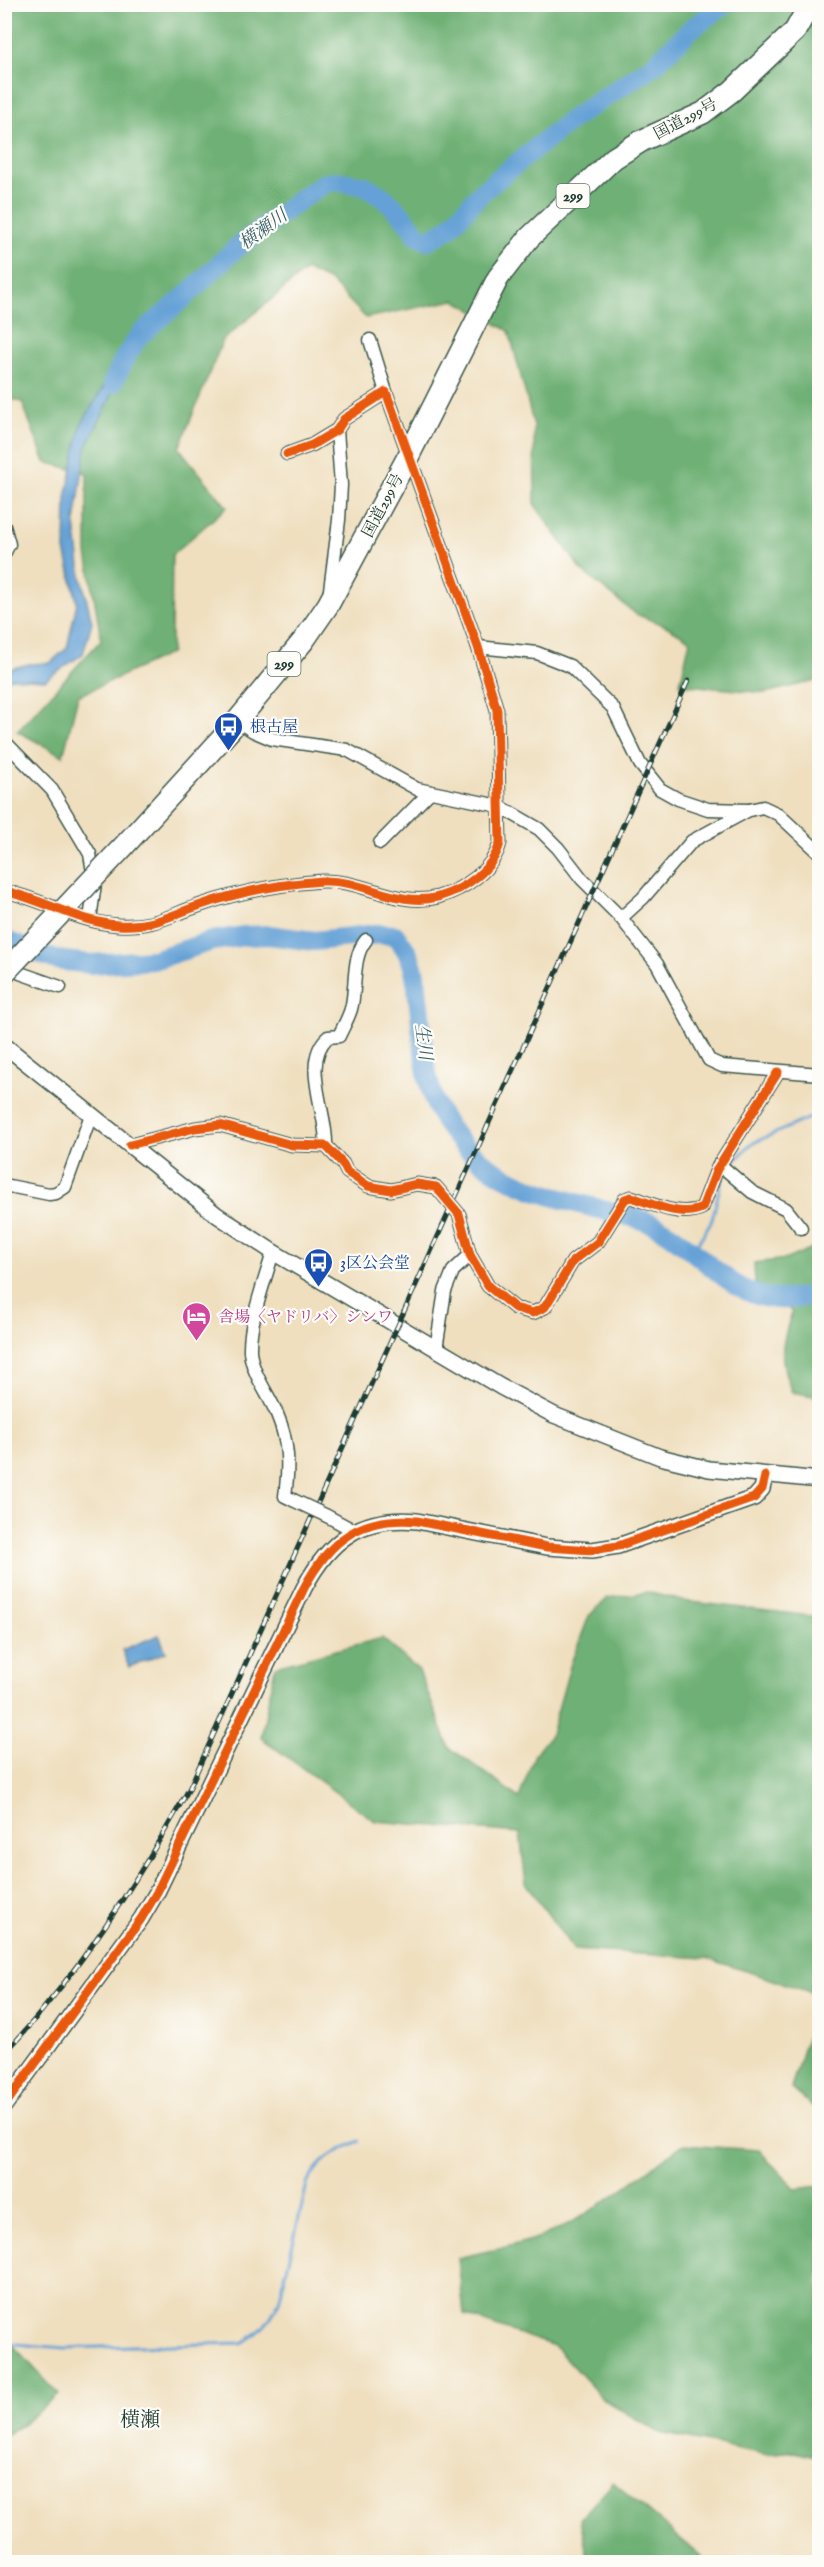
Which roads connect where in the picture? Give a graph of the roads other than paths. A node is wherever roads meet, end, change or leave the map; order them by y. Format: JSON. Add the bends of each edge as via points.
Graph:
{"nodes":[{"id":1,"x":810,"y":4,"type":"edge"},
{"id":2,"x":370,"y":340,"type":"dead end"},
{"id":3,"x":386,"y":392,"type":"junction"},
{"id":4,"x":337,"y":430,"type":"junction"},
{"id":5,"x":287,"y":454,"type":"dead end"},
{"id":6,"x":409,"y":455,"type":"junction"},
{"id":7,"x":4,"y":526,"type":"edge"},
{"id":8,"x":4,"y":554,"type":"edge"},
{"id":9,"x":328,"y":605,"type":"junction"},
{"id":10,"x":478,"y":647,"type":"junction"},
{"id":11,"x":237,"y":721,"type":"junction"},
{"id":12,"x":4,"y":741,"type":"edge"},
{"id":13,"x":430,"y":792,"type":"junction"},
{"id":14,"x":499,"y":806,"type":"junction"},
{"id":15,"x":749,"y":810,"type":"junction"},
{"id":16,"x":380,"y":843,"type":"dead end"},
{"id":17,"x":819,"y":853,"type":"edge"},
{"id":18,"x":4,"y":891,"type":"edge"},
{"id":19,"x":621,"y":918,"type":"junction"},
{"id":20,"x":90,"y":919,"type":"junction"},
{"id":21,"x":366,"y":940,"type":"dead end"},
{"id":22,"x":4,"y":960,"type":"edge"},
{"id":23,"x":4,"y":973,"type":"edge"},
{"id":24,"x":60,"y":987,"type":"dead end"},
{"id":25,"x":4,"y":1045,"type":"edge"},
{"id":26,"x":778,"y":1072,"type":"junction"},
{"id":27,"x":819,"y":1074,"type":"edge"},
{"id":28,"x":91,"y":1115,"type":"junction"},
{"id":29,"x":130,"y":1145,"type":"junction"},
{"id":30,"x":326,"y":1146,"type":"junction"},
{"id":31,"x":720,"y":1165,"type":"junction"},
{"id":32,"x":4,"y":1185,"type":"edge"},
{"id":33,"x":801,"y":1228,"type":"dead end"},
{"id":34,"x":273,"y":1252,"type":"junction"},
{"id":35,"x":470,"y":1255,"type":"junction"},
{"id":36,"x":436,"y":1349,"type":"junction"},
{"id":37,"x":765,"y":1476,"type":"junction"},
{"id":38,"x":819,"y":1480,"type":"edge"},
{"id":39,"x":819,"y":1528,"type":"edge"},
{"id":40,"x":353,"y":1530,"type":"junction"},
{"id":41,"x":818,"y":1547,"type":"dead end"},
{"id":42,"x":4,"y":2106,"type":"edge"}],
"edges":[{"from":1,"to":6,"type":"highway","name":"国道299号","number":"299","via":[[795,31],[732,91],[703,112],[614,158],[529,238],[498,278]]},
{"from":2,"to":3,"type":"street"},
{"from":3,"to":4,"type":"street","via":[[344,419]]},
{"from":3,"to":6,"type":"street"},
{"from":4,"to":5,"type":"street","via":[[312,446]]},
{"from":4,"to":9,"type":"street","via":[[341,484]]},
{"from":6,"to":9,"type":"highway","name":"国道299号","number":"299"},
{"from":6,"to":10,"type":"street"},
{"from":7,"to":8,"type":"street","via":[[9,544]]},
{"from":9,"to":11,"type":"highway","name":"国道299号","number":"299"},
{"from":10,"to":14,"type":"street","via":[[497,710]]},
{"from":10,"to":15,"type":"street","via":[[537,653],[570,666],[613,708],[640,764],[660,789],[708,809]]},
{"from":11,"to":13,"type":"street","via":[[272,740],[347,750],[417,789]]},
{"from":11,"to":23,"type":"highway","name":"国道299号","number":"299","bridge":true},
{"from":12,"to":20,"type":"street","via":[[52,790],[90,854],[94,884]]},
{"from":13,"to":14,"type":"street"},
{"from":13,"to":16,"type":"street"},
{"from":14,"to":19,"type":"street","via":[[540,829]]},
{"from":14,"to":20,"type":"street","via":[[497,856],[478,876],[439,896],[421,900],[402,898],[360,885],[324,881],[224,898],[146,925],[115,925]]},
{"from":15,"to":17,"type":"street","via":[[763,807],[778,814]]},
{"from":15,"to":19,"type":"street","via":[[692,841]]},
{"from":18,"to":20,"type":"street"},
{"from":19,"to":26,"type":"street","via":[[657,964],[709,1060],[722,1066]]},
{"from":21,"to":30,"type":"street","via":[[359,948],[347,1020],[339,1036],[328,1037],[319,1050],[316,1078],[327,1132]]},
{"from":22,"to":24,"type":"street","via":[[20,973]]},
{"from":25,"to":28,"type":"street"},
{"from":26,"to":27,"type":"street"},
{"from":26,"to":31,"type":"street"},
{"from":28,"to":29,"type":"street"},
{"from":28,"to":32,"type":"street","via":[[65,1187],[49,1194]]},
{"from":29,"to":30,"type":"street","via":[[220,1125],[292,1145]]},
{"from":29,"to":34,"type":"street","via":[[201,1204]]},
{"from":30,"to":35,"type":"street","via":[[347,1172],[368,1186],[391,1190],[417,1184],[436,1187],[459,1214]]},
{"from":31,"to":33,"type":"street","via":[[743,1185],[786,1209]]},
{"from":31,"to":35,"type":"street","via":[[702,1208],[696,1211],[671,1210],[631,1197],[625,1199],[598,1242],[573,1261],[544,1307],[533,1313],[514,1308],[488,1286]]},
{"from":34,"to":36,"type":"street"},
{"from":34,"to":40,"type":"street","bridge":true,"via":[[251,1332],[250,1352],[284,1433],[289,1463],[285,1496]]},
{"from":35,"to":36,"type":"street","via":[[453,1271],[445,1291]]},
{"from":36,"to":37,"type":"street","via":[[554,1415],[660,1457],[702,1468]]},
{"from":37,"to":38,"type":"street"},
{"from":37,"to":40,"type":"street","via":[[762,1489],[754,1498],[618,1546],[592,1550],[548,1547],[409,1520],[382,1521]]},
{"from":39,"to":41,"type":"street"},
{"from":40,"to":42,"type":"street","via":[[327,1551],[314,1569],[141,1919]]}]}
